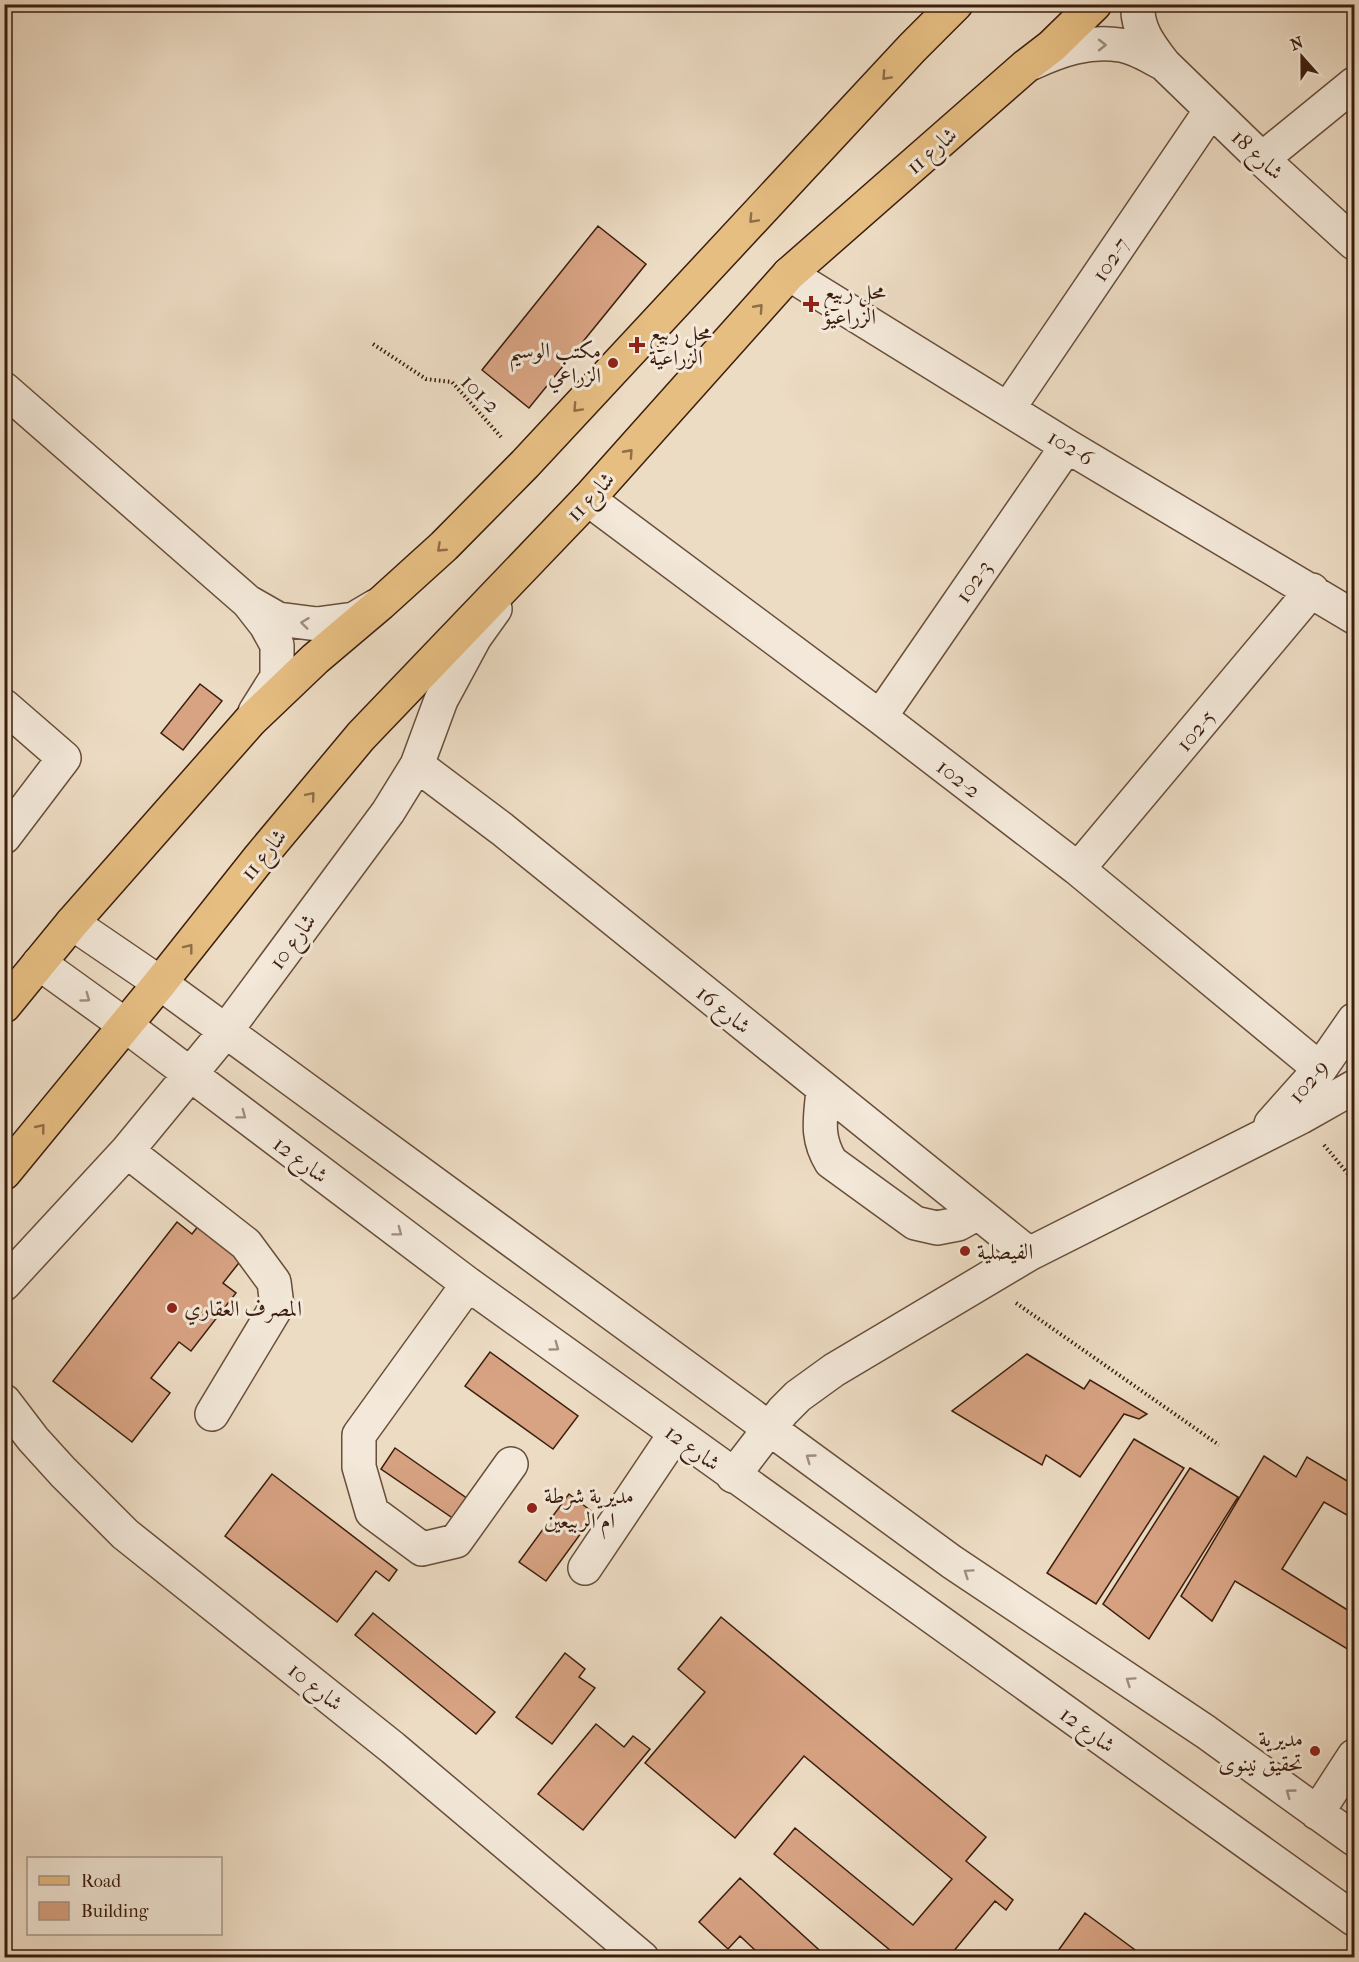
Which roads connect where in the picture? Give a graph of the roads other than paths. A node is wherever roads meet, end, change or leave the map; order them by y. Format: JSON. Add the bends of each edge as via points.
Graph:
{"nodes":[{"id":1,"x":944,"y":4,"type":"edge"},
{"id":2,"x":956,"y":4,"type":"edge"},
{"id":3,"x":1085,"y":4,"type":"edge"},
{"id":4,"x":1095,"y":4,"type":"edge"},
{"id":5,"x":1138,"y":4,"type":"edge"},
{"id":6,"x":1052,"y":46,"type":"junction"},
{"id":7,"x":912,"y":48,"type":"junction"},
{"id":8,"x":1164,"y":64,"type":"junction"},
{"id":9,"x":1026,"y":66,"type":"junction"},
{"id":10,"x":1354,"y":84,"type":"edge"},
{"id":11,"x":1211,"y":110,"type":"junction"},
{"id":12,"x":1262,"y":159,"type":"junction"},
{"id":13,"x":1354,"y":243,"type":"edge"},
{"id":14,"x":789,"y":274,"type":"junction"},
{"id":15,"x":4,"y":389,"type":"edge"},
{"id":16,"x":1008,"y":409,"type":"junction"},
{"id":17,"x":1067,"y":446,"type":"junction"},
{"id":18,"x":588,"y":499,"type":"junction"},
{"id":19,"x":527,"y":563,"type":"junction"},
{"id":20,"x":1312,"y":590,"type":"junction"},
{"id":21,"x":248,"y":602,"type":"junction"},
{"id":22,"x":380,"y":604,"type":"junction"},
{"id":23,"x":1354,"y":617,"type":"edge"},
{"id":24,"x":4,"y":706,"type":"edge"},
{"id":25,"x":880,"y":717,"type":"junction"},
{"id":26,"x":250,"y":721,"type":"junction"},
{"id":27,"x":417,"y":765,"type":"junction"},
{"id":28,"x":8,"y":824,"type":"edge"},
{"id":29,"x":1078,"y":869,"type":"junction"},
{"id":30,"x":72,"y":923,"type":"junction"},
{"id":31,"x":39,"y":963,"type":"junction"},
{"id":32,"x":160,"y":984,"type":"junction"},
{"id":33,"x":4,"y":1006,"type":"edge"},
{"id":34,"x":1354,"y":1020,"type":"edge"},
{"id":35,"x":125,"y":1026,"type":"junction"},
{"id":36,"x":225,"y":1032,"type":"junction"},
{"id":37,"x":1320,"y":1069,"type":"junction"},
{"id":38,"x":189,"y":1075,"type":"junction"},
{"id":39,"x":1354,"y":1087,"type":"edge"},
{"id":40,"x":823,"y":1089,"type":"junction"},
{"id":41,"x":1257,"y":1139,"type":"junction"},
{"id":42,"x":127,"y":1151,"type":"junction"},
{"id":43,"x":4,"y":1173,"type":"edge"},
{"id":44,"x":978,"y":1213,"type":"junction"},
{"id":45,"x":1029,"y":1254,"type":"junction"},
{"id":46,"x":4,"y":1284,"type":"edge"},
{"id":47,"x":468,"y":1284,"type":"junction"},
{"id":48,"x":4,"y":1401,"type":"edge"},
{"id":49,"x":212,"y":1414,"type":"dead end"},
{"id":50,"x":769,"y":1428,"type":"junction"},
{"id":51,"x":675,"y":1434,"type":"junction"},
{"id":52,"x":511,"y":1464,"type":"dead end"},
{"id":53,"x":733,"y":1476,"type":"junction"},
{"id":54,"x":585,"y":1568,"type":"dead end"},
{"id":55,"x":1354,"y":1756,"type":"edge"},
{"id":56,"x":1317,"y":1813,"type":"junction"},
{"id":57,"x":1354,"y":1839,"type":"edge"},
{"id":58,"x":1354,"y":1919,"type":"edge"},
{"id":59,"x":625,"y":1952,"type":"edge"}],
"edges":[{"from":1,"to":7,"type":"street"},
{"from":2,"to":7,"type":"main road"},
{"from":3,"to":6,"type":"main road"},
{"from":4,"to":6,"type":"main road","name":"شارع 11"},
{"from":5,"to":8,"type":"street","via":[[1141,28]]},
{"from":6,"to":9,"type":"main road","name":"شارع 11"},
{"from":7,"to":22,"type":"main road","one_way":true,"via":[[525,464]]},
{"from":9,"to":8,"type":"street","one_way":true,"via":[[1069,48],[1095,44],[1121,45]]},
{"from":8,"to":11,"type":"street","name":"شارع 18"},
{"from":9,"to":14,"type":"main road","name":"شارع 11"},
{"from":10,"to":12,"type":"street"},
{"from":11,"to":12,"type":"street","name":"شارع 18"},
{"from":11,"to":16,"type":"street","name":"102-7"},
{"from":12,"to":13,"type":"street","name":"شارع 18"},
{"from":14,"to":16,"type":"street","name":"102-6"},
{"from":18,"to":14,"type":"main road","name":"شارع 11","one_way":true},
{"from":15,"to":21,"type":"street"},
{"from":16,"to":17,"type":"street","name":"102-6"},
{"from":17,"to":20,"type":"street","name":"102-6"},
{"from":17,"to":25,"type":"street","name":"102-3"},
{"from":18,"to":19,"type":"main road","name":"شارع 11"},
{"from":18,"to":25,"type":"street","name":"102-2"},
{"from":19,"to":27,"type":"street","name":"شارع 10","via":[[475,637],[441,700]]},
{"from":32,"to":19,"type":"main road","name":"شارع 11","one_way":true,"via":[[361,736]]},
{"from":20,"to":23,"type":"street","name":"102-6"},
{"from":20,"to":29,"type":"street","name":"102-5"},
{"from":22,"to":21,"type":"street","one_way":true,"via":[[354,619],[317,624],[278,619]]},
{"from":21,"to":26,"type":"street","via":[[277,645],[277,677]]},
{"from":22,"to":26,"type":"main road"},
{"from":24,"to":28,"type":"street","via":[[64,758]]},
{"from":25,"to":29,"type":"street","name":"102-2"},
{"from":26,"to":30,"type":"main road"},
{"from":27,"to":36,"type":"street","name":"شارع 10","via":[[388,812]]},
{"from":27,"to":40,"type":"street","name":"شارع 16"},
{"from":29,"to":37,"type":"street","name":"102-2"},
{"from":30,"to":31,"type":"main road"},
{"from":30,"to":32,"type":"street"},
{"from":31,"to":33,"type":"main road"},
{"from":31,"to":35,"type":"street","name":"شارع 12","one_way":true},
{"from":32,"to":35,"type":"main road","name":"شارع 11"},
{"from":32,"to":36,"type":"street"},
{"from":34,"to":37,"type":"street","name":"102-9"},
{"from":35,"to":38,"type":"street","name":"شارع 12"},
{"from":43,"to":35,"type":"main road","name":"شارع 11","one_way":true},
{"from":36,"to":38,"type":"street","name":"شارع 10"},
{"from":36,"to":50,"type":"street"},
{"from":37,"to":41,"type":"street","name":"102-9"},
{"from":38,"to":42,"type":"street","name":"شارع 10"},
{"from":38,"to":47,"type":"street","name":"شارع 12","one_way":true},
{"from":39,"to":41,"type":"street"},
{"from":40,"to":44,"type":"street","name":"شارع 16"},
{"from":40,"to":44,"type":"street","via":[[819,1136],[831,1161],[915,1223],[937,1228],[958,1224]]},
{"from":41,"to":45,"type":"street"},
{"from":42,"to":46,"type":"street","name":"شارع 10"},
{"from":42,"to":49,"type":"street","via":[[246,1244],[273,1282],[277,1306]]},
{"from":44,"to":45,"type":"street","name":"شارع 16"},
{"from":45,"to":50,"type":"street","via":[[816,1382]]},
{"from":47,"to":51,"type":"street","name":"شارع 12","one_way":true},
{"from":47,"to":52,"type":"street","via":[[359,1435],[359,1467],[372,1512],[422,1549],[456,1540]]},
{"from":48,"to":59,"type":"street","name":"شارع 10","via":[[63,1472],[125,1534],[393,1748]]},
{"from":50,"to":53,"type":"street"},
{"from":56,"to":50,"type":"street","one_way":true,"via":[[1206,1732],[952,1562]]},
{"from":51,"to":53,"type":"street","name":"شارع 12"},
{"from":51,"to":54,"type":"street"},
{"from":53,"to":58,"type":"street","name":"شارع 12"},
{"from":55,"to":56,"type":"street"},
{"from":56,"to":57,"type":"street"}]}
